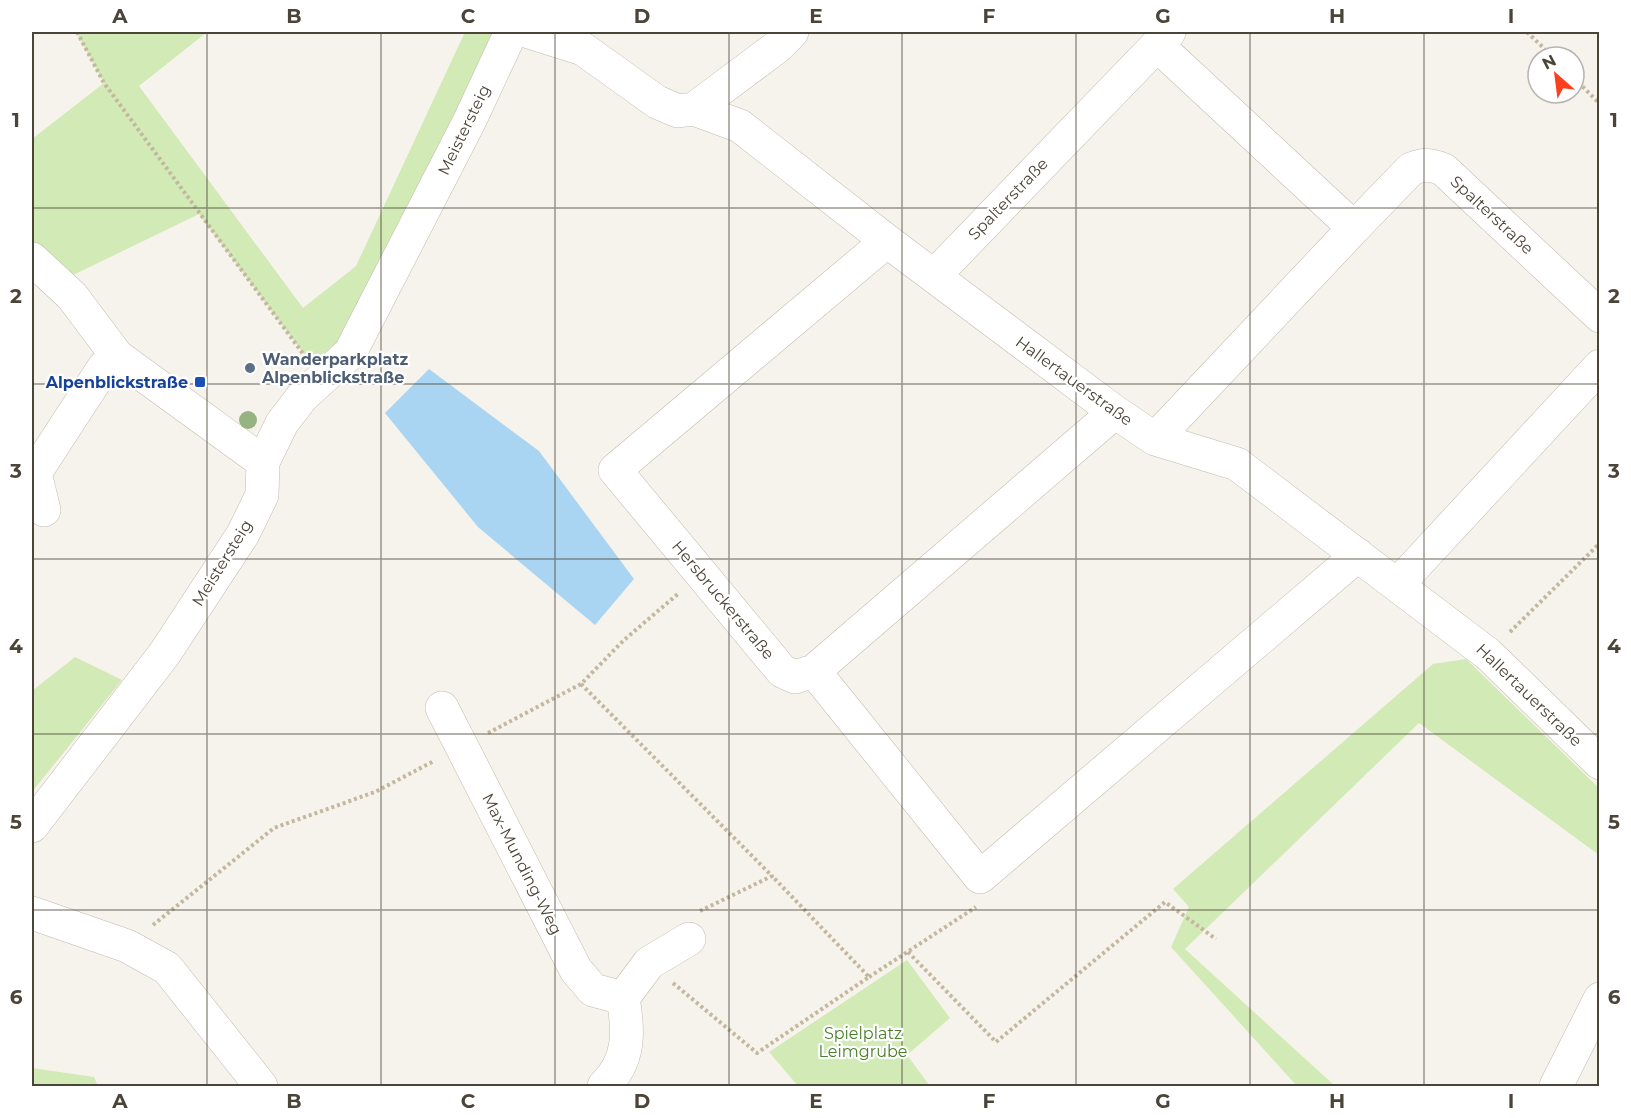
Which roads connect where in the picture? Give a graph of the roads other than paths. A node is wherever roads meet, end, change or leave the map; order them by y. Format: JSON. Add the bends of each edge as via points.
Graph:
{"nodes":[{"id":1,"x":511,"y":32,"type":"edge"},
{"id":2,"x":528,"y":32,"type":"edge"},
{"id":3,"x":792,"y":32,"type":"edge"},
{"id":4,"x":1163,"y":38,"type":"edge"},
{"id":5,"x":694,"y":109,"type":"junction"},
{"id":6,"x":1354,"y":228,"type":"junction"},
{"id":7,"x":887,"y":241,"type":"junction"},
{"id":8,"x":32,"y":259,"type":"edge"},
{"id":9,"x":934,"y":276,"type":"junction"},
{"id":10,"x":1599,"y":316,"type":"edge"},
{"id":11,"x":117,"y":356,"type":"junction"},
{"id":12,"x":1599,"y":366,"type":"edge"},
{"id":13,"x":1115,"y":412,"type":"junction"},
{"id":14,"x":1155,"y":439,"type":"junction"},
{"id":15,"x":263,"y":462,"type":"junction"},
{"id":16,"x":44,"y":510,"type":"dead end"},
{"id":17,"x":1358,"y":555,"type":"junction"},
{"id":18,"x":1398,"y":584,"type":"junction"},
{"id":19,"x":814,"y":671,"type":"junction"},
{"id":20,"x":442,"y":708,"type":"dead end"},
{"id":21,"x":1599,"y":764,"type":"edge"},
{"id":22,"x":32,"y":826,"type":"edge"},
{"id":23,"x":32,"y":913,"type":"edge"},
{"id":24,"x":688,"y":939,"type":"road end"},
{"id":25,"x":623,"y":999,"type":"junction"},
{"id":26,"x":1599,"y":999,"type":"edge"},
{"id":27,"x":261,"y":1086,"type":"edge"},
{"id":28,"x":604,"y":1086,"type":"edge"},
{"id":29,"x":1556,"y":1086,"type":"edge"}],
"edges":[{"from":1,"to":15,"type":"street","name":"Meistersteig","via":[[350,353],[302,397],[282,423]]},
{"from":2,"to":5,"type":"street","name":"Hallertauerstraße","via":[[583,49],[657,102],[678,111]]},
{"from":3,"to":5,"type":"street"},
{"from":4,"to":6,"type":"street","name":"Spalterstraße"},
{"from":4,"to":9,"type":"street","name":"Spalterstraße"},
{"from":5,"to":7,"type":"street","name":"Hallertauerstraße","via":[[740,126]]},
{"from":6,"to":10,"type":"street","name":"Spalterstraße","via":[[1411,169],[1434,165],[1444,170]]},
{"from":6,"to":14,"type":"street","name":"Spalterstraße"},
{"from":7,"to":9,"type":"street","name":"Hallertauerstraße"},
{"from":7,"to":19,"type":"street","name":"Hersbruckerstraße","via":[[615,470],[782,671],[795,677]]},
{"from":8,"to":11,"type":"street","via":[[72,296]]},
{"from":9,"to":13,"type":"street","name":"Hallertauerstraße"},
{"from":11,"to":15,"type":"street"},
{"from":11,"to":16,"type":"street","via":[[104,367],[35,472]]},
{"from":12,"to":18,"type":"street"},
{"from":13,"to":14,"type":"street","name":"Hallertauerstraße"},
{"from":13,"to":19,"type":"street"},
{"from":14,"to":17,"type":"street","name":"Hallertauerstraße","via":[[1237,464]]},
{"from":15,"to":22,"type":"street","name":"Meistersteig","via":[[262,495],[243,534],[165,653]]},
{"from":17,"to":18,"type":"street","name":"Hallertauerstraße"},
{"from":17,"to":19,"type":"street","via":[[980,877]]},
{"from":18,"to":21,"type":"street","name":"Hallertauerstraße","via":[[1488,654]]},
{"from":20,"to":25,"type":"street","name":"Max-Munding-Weg","via":[[576,970],[593,990]]},
{"from":23,"to":27,"type":"street","via":[[127,946],[167,968]]},
{"from":24,"to":25,"type":"street","via":[[649,963]]},
{"from":25,"to":28,"type":"street","via":[[629,1029],[622,1064]]},
{"from":26,"to":29,"type":"street"}]}
